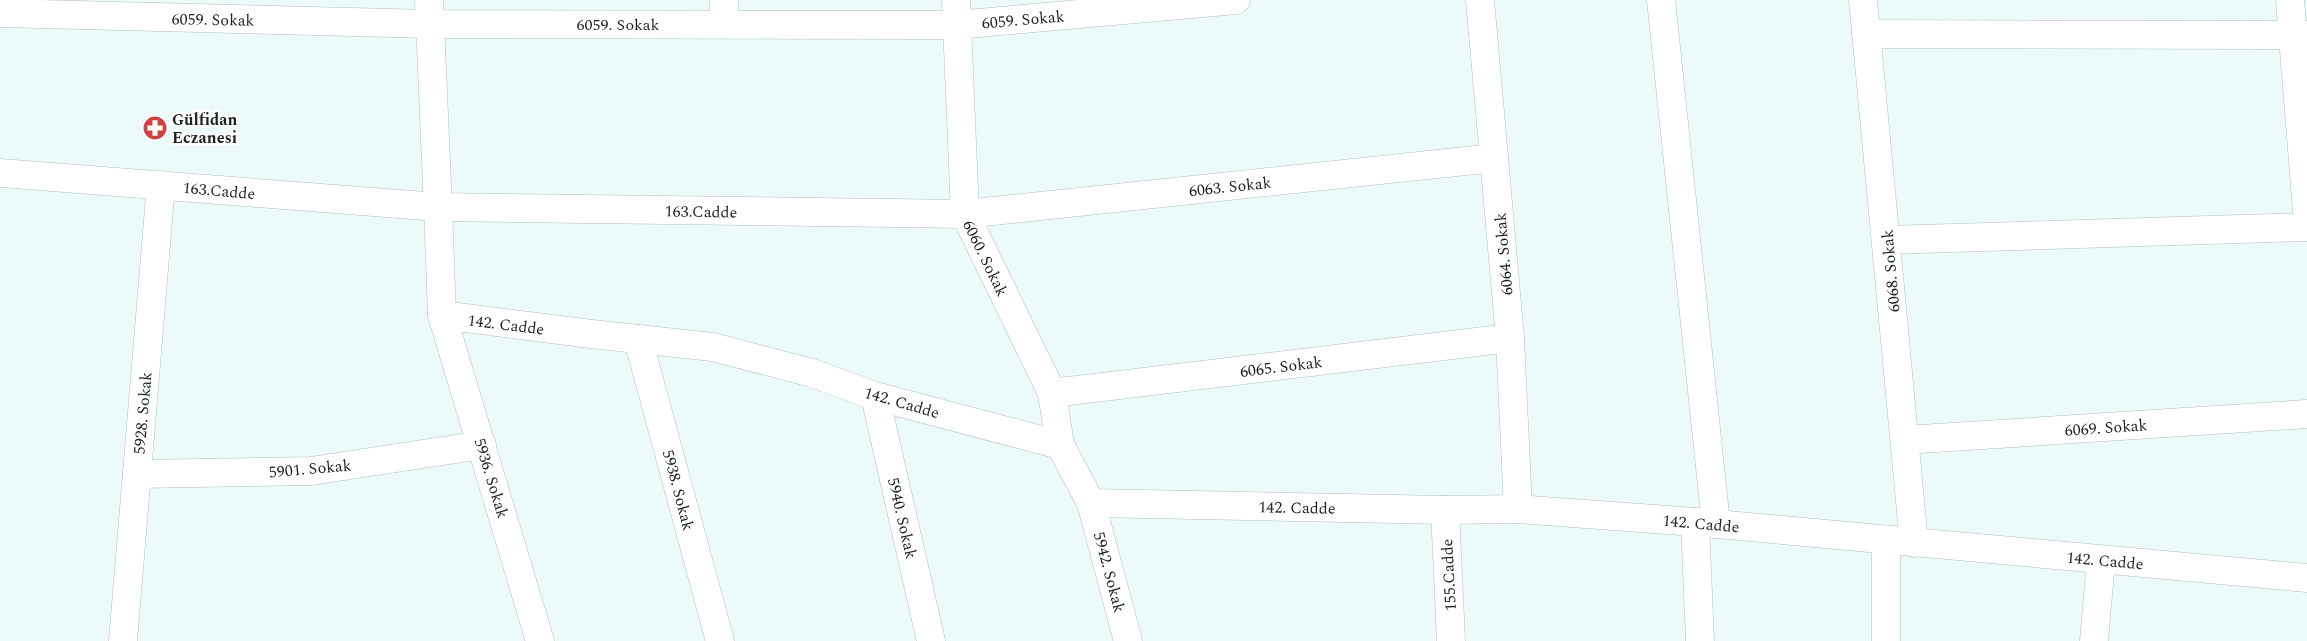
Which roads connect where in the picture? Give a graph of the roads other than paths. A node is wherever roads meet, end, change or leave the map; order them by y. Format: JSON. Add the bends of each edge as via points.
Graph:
{"nodes":[{"id":1,"x":1480,"y":0,"type":"edge"},
{"id":2,"x":1661,"y":0,"type":"edge"},
{"id":3,"x":1862,"y":0,"type":"edge"},
{"id":4,"x":2290,"y":0,"type":"edge"},
{"id":5,"x":1221,"y":1,"type":"edge"},
{"id":6,"x":429,"y":12,"type":"edge"},
{"id":7,"x":724,"y":12,"type":"edge"},
{"id":8,"x":956,"y":13,"type":"edge"},
{"id":9,"x":0,"y":14,"type":"edge"},
{"id":10,"x":1866,"y":34,"type":"junction"},
{"id":11,"x":2300,"y":35,"type":"edge"},
{"id":12,"x":1494,"y":158,"type":"junction"},
{"id":13,"x":0,"y":173,"type":"edge"},
{"id":14,"x":161,"y":185,"type":"junction"},
{"id":15,"x":438,"y":207,"type":"junction"},
{"id":16,"x":2307,"y":210,"type":"edge"},
{"id":17,"x":965,"y":214,"type":"junction"},
{"id":18,"x":2307,"y":227,"type":"edge"},
{"id":19,"x":1887,"y":240,"type":"junction"},
{"id":20,"x":442,"y":315,"type":"junction"},
{"id":21,"x":1510,"y":338,"type":"junction"},
{"id":22,"x":638,"y":339,"type":"junction"},
{"id":23,"x":1052,"y":393,"type":"junction"},
{"id":24,"x":875,"y":396,"type":"junction"},
{"id":25,"x":2307,"y":414,"type":"edge"},
{"id":26,"x":1905,"y":440,"type":"junction"},
{"id":27,"x":482,"y":445,"type":"junction"},
{"id":28,"x":1060,"y":445,"type":"junction"},
{"id":29,"x":137,"y":474,"type":"junction"},
{"id":30,"x":1092,"y":503,"type":"junction"},
{"id":31,"x":1518,"y":509,"type":"junction"},
{"id":32,"x":1445,"y":510,"type":"junction"},
{"id":33,"x":1705,"y":523,"type":"junction"},
{"id":34,"x":1886,"y":540,"type":"junction"},
{"id":35,"x":1914,"y":543,"type":"junction"},
{"id":36,"x":2101,"y":560,"type":"junction"},
{"id":37,"x":2307,"y":578,"type":"edge"},
{"id":38,"x":123,"y":641,"type":"edge"},
{"id":39,"x":540,"y":641,"type":"edge"},
{"id":40,"x":720,"y":641,"type":"edge"},
{"id":41,"x":931,"y":641,"type":"edge"},
{"id":42,"x":1128,"y":641,"type":"edge"},
{"id":43,"x":1451,"y":641,"type":"edge"},
{"id":44,"x":1700,"y":641,"type":"edge"},
{"id":45,"x":1886,"y":641,"type":"edge"},
{"id":46,"x":2094,"y":641,"type":"edge"}],
"edges":[{"from":1,"to":12,"type":"street","name":"6064. Sokak"},
{"from":2,"to":33,"type":"street"},
{"from":3,"to":10,"type":"street","name":"6068. Sokak"},
{"from":4,"to":11,"type":"street"},
{"from":5,"to":8,"type":"street","name":"6059. Sokak"},
{"from":6,"to":7,"type":"street","name":"6059. Sokak"},
{"from":6,"to":9,"type":"street","name":"6059. Sokak"},
{"from":6,"to":15,"type":"street"},
{"from":7,"to":8,"type":"street","name":"6059. Sokak"},
{"from":8,"to":17,"type":"street","name":"6060. Sokak"},
{"from":10,"to":11,"type":"street"},
{"from":10,"to":19,"type":"street","name":"6068. Sokak"},
{"from":11,"to":16,"type":"street"},
{"from":12,"to":17,"type":"street","name":"6063. Sokak"},
{"from":12,"to":21,"type":"street","name":"6064. Sokak"},
{"from":13,"to":14,"type":"street","name":"163.Cadde"},
{"from":14,"to":15,"type":"street","name":"163.Cadde"},
{"from":14,"to":29,"type":"street","name":"5928. Sokak"},
{"from":15,"to":17,"type":"street","name":"163.Cadde"},
{"from":15,"to":20,"type":"street"},
{"from":17,"to":23,"type":"street","name":"6060. Sokak"},
{"from":18,"to":19,"type":"street"},
{"from":19,"to":26,"type":"street","name":"6068. Sokak"},
{"from":20,"to":22,"type":"street","name":"142. Cadde"},
{"from":20,"to":27,"type":"street","name":"5936. Sokak"},
{"from":21,"to":23,"type":"street","name":"6065. Sokak"},
{"from":21,"to":31,"type":"street","name":"6064. Sokak"},
{"from":22,"to":24,"type":"street","name":"142. Cadde","via":[[714,347],[812,373]]},
{"from":22,"to":40,"type":"street","name":"5938. Sokak"},
{"from":23,"to":28,"type":"street","name":"6060. Sokak"},
{"from":24,"to":28,"type":"street","name":"142. Cadde"},
{"from":24,"to":41,"type":"street","name":"5940. Sokak"},
{"from":25,"to":26,"type":"street","name":"6069. Sokak"},
{"from":26,"to":35,"type":"street","name":"6068. Sokak"},
{"from":27,"to":29,"type":"street","name":"5901. Sokak","via":[[311,471]]},
{"from":27,"to":39,"type":"street","name":"5936. Sokak"},
{"from":28,"to":30,"type":"street"},
{"from":29,"to":38,"type":"street","name":"5928. Sokak"},
{"from":30,"to":32,"type":"street","name":"142. Cadde"},
{"from":30,"to":42,"type":"street","name":"5942. Sokak"},
{"from":31,"to":32,"type":"street","name":"142. Cadde"},
{"from":31,"to":33,"type":"street","name":"142. Cadde"},
{"from":32,"to":43,"type":"street","name":"155.Cadde"},
{"from":33,"to":34,"type":"street","name":"142. Cadde"},
{"from":33,"to":44,"type":"street"},
{"from":34,"to":35,"type":"street","name":"142. Cadde"},
{"from":34,"to":45,"type":"street"},
{"from":35,"to":36,"type":"street","name":"142. Cadde"},
{"from":36,"to":37,"type":"street","name":"142. Cadde"},
{"from":36,"to":46,"type":"street"}]}
